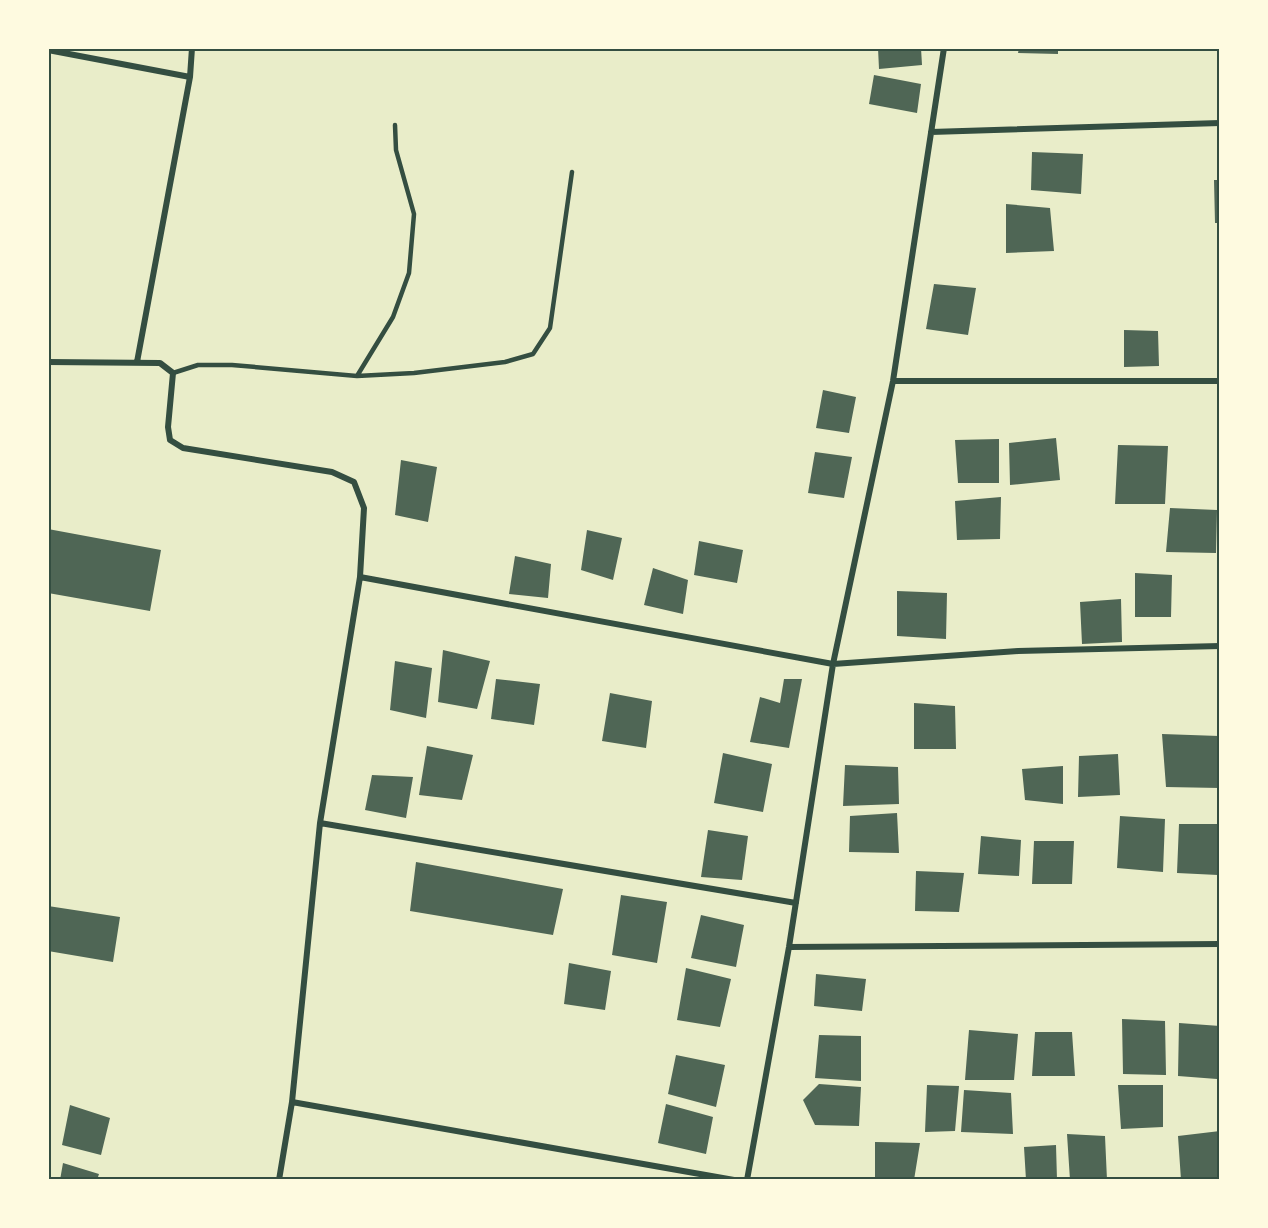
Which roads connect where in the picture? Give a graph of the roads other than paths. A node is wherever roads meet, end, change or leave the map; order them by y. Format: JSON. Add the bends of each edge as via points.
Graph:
{"nodes":[{"id":1,"x":192,"y":48,"type":"edge"},
{"id":2,"x":944,"y":48,"type":"edge"},
{"id":3,"x":48,"y":50,"type":"edge"},
{"id":4,"x":190,"y":77,"type":"junction"},
{"id":5,"x":1220,"y":123,"type":"edge"},
{"id":6,"x":395,"y":125,"type":"dead end"},
{"id":7,"x":931,"y":132,"type":"junction"},
{"id":8,"x":572,"y":172,"type":"dead end"},
{"id":9,"x":48,"y":362,"type":"edge"},
{"id":10,"x":137,"y":362,"type":"junction"},
{"id":11,"x":173,"y":373,"type":"junction"},
{"id":12,"x":357,"y":376,"type":"junction"},
{"id":13,"x":893,"y":381,"type":"junction"},
{"id":14,"x":1220,"y":381,"type":"edge"},
{"id":15,"x":360,"y":578,"type":"junction"},
{"id":16,"x":1220,"y":646,"type":"edge"},
{"id":17,"x":833,"y":664,"type":"junction"},
{"id":18,"x":320,"y":823,"type":"junction"},
{"id":19,"x":796,"y":903,"type":"junction"},
{"id":20,"x":1220,"y":944,"type":"edge"},
{"id":21,"x":789,"y":947,"type":"junction"},
{"id":22,"x":292,"y":1102,"type":"junction"},
{"id":23,"x":279,"y":1180,"type":"edge"},
{"id":24,"x":734,"y":1180,"type":"edge"},
{"id":25,"x":747,"y":1180,"type":"edge"}],
"edges":[{"from":1,"to":4,"type":"street"},
{"from":2,"to":7,"type":"street"},
{"from":3,"to":4,"type":"street"},
{"from":4,"to":10,"type":"street"},
{"from":5,"to":7,"type":"street"},
{"from":6,"to":12,"type":"lane","via":[[396,150],[414,214],[409,273],[393,317]]},
{"from":7,"to":13,"type":"street"},
{"from":8,"to":12,"type":"lane","via":[[550,328],[533,354],[505,362]]},
{"from":9,"to":10,"type":"street"},
{"from":10,"to":11,"type":"street","via":[[160,363]]},
{"from":11,"to":12,"type":"lane","via":[[198,365],[232,365]]},
{"from":11,"to":15,"type":"street","via":[[168,427],[170,440],[183,448],[332,472],[354,482],[364,508]]},
{"from":13,"to":14,"type":"street"},
{"from":13,"to":17,"type":"street"},
{"from":15,"to":17,"type":"street"},
{"from":15,"to":18,"type":"street"},
{"from":16,"to":17,"type":"street","via":[[1018,651]]},
{"from":17,"to":19,"type":"street"},
{"from":18,"to":19,"type":"street"},
{"from":18,"to":22,"type":"street"},
{"from":19,"to":21,"type":"street"},
{"from":20,"to":21,"type":"street"},
{"from":21,"to":25,"type":"street"},
{"from":22,"to":23,"type":"street"},
{"from":22,"to":24,"type":"street"}]}
